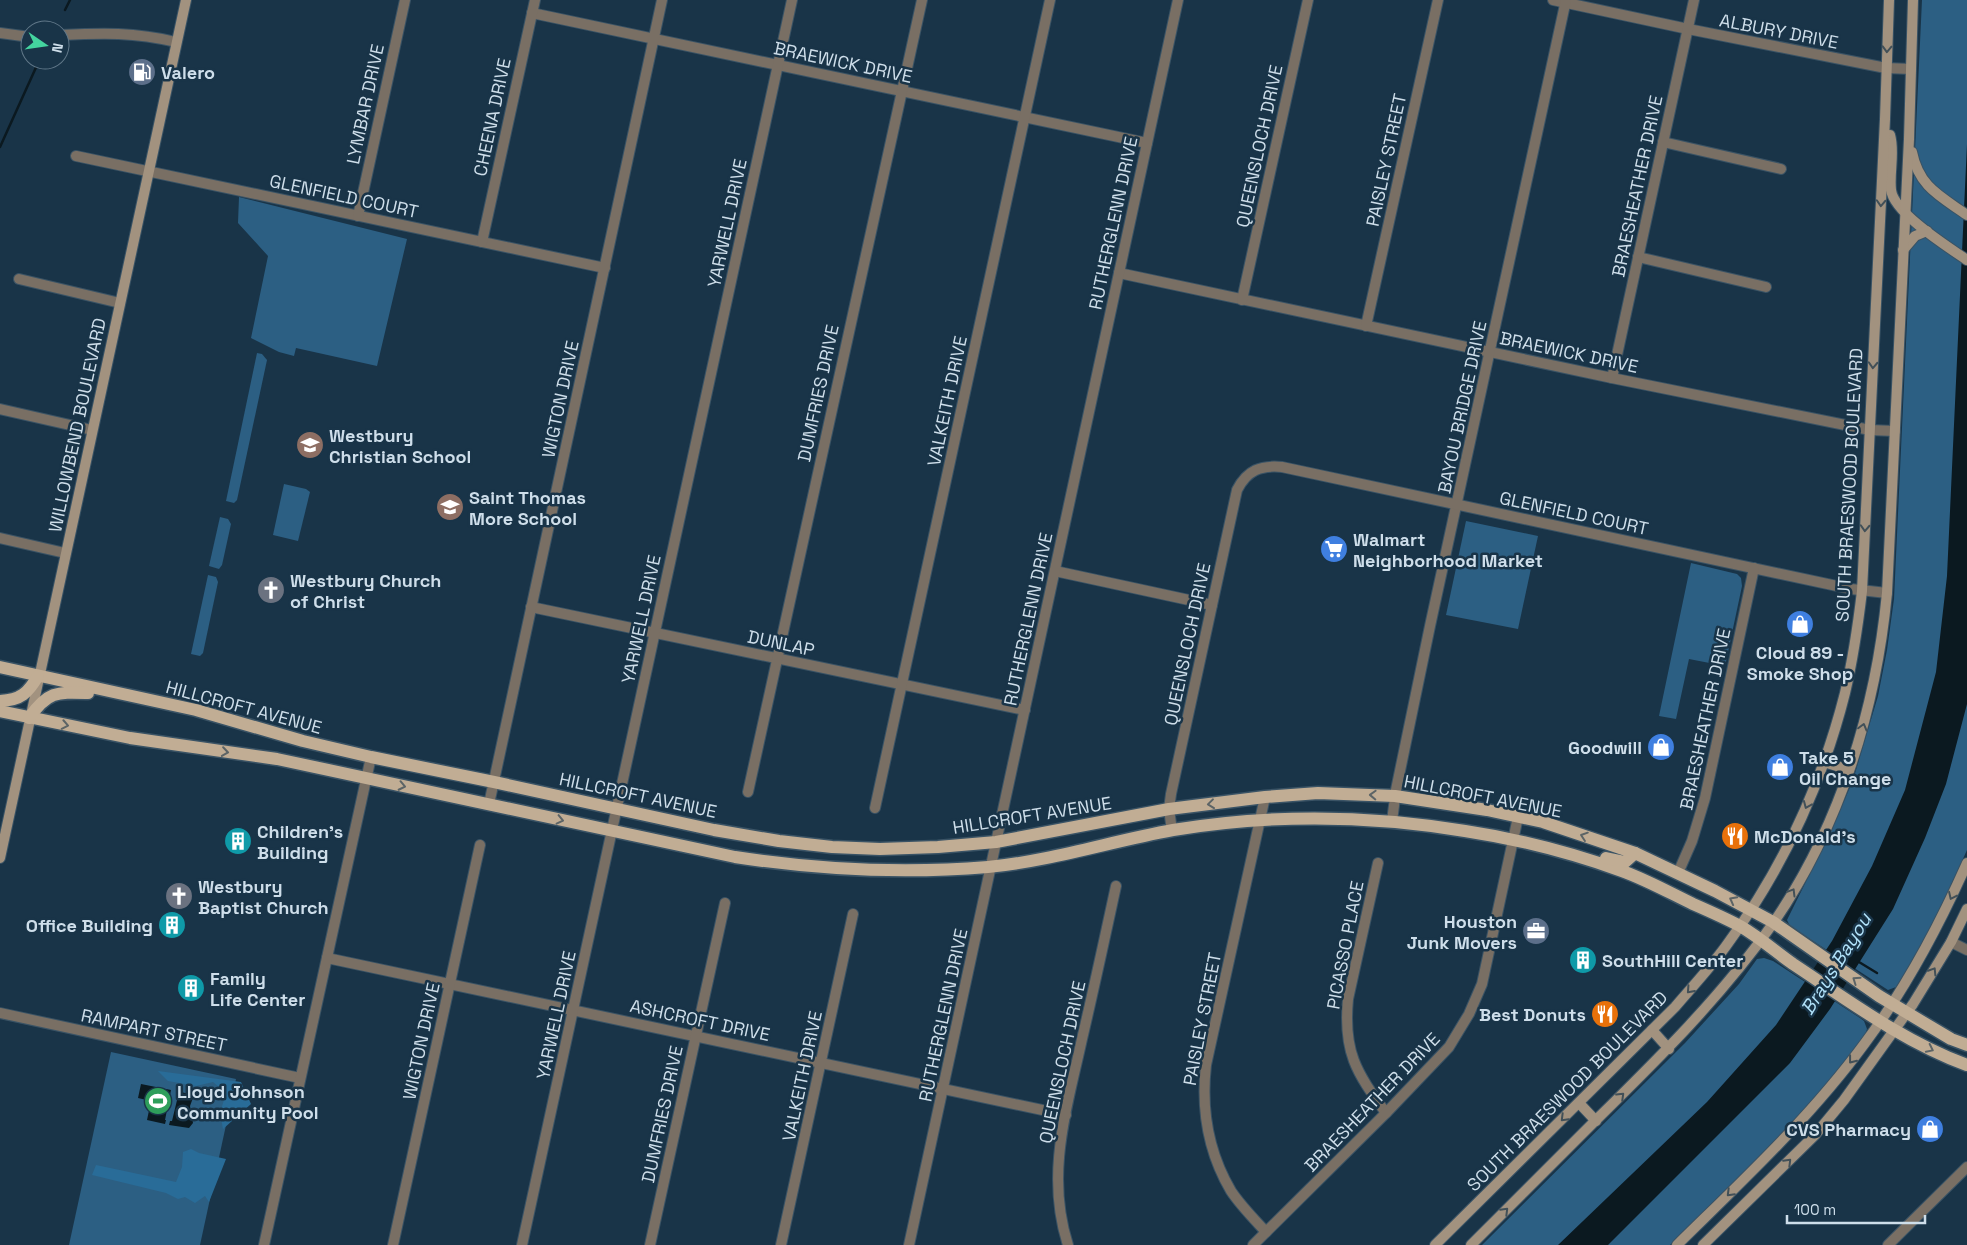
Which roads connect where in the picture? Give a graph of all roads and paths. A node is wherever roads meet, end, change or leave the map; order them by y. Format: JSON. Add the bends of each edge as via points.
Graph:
{"nodes":[{"id":1,"x":186,"y":0,"type":"edge"},
{"id":2,"x":405,"y":0,"type":"edge"},
{"id":3,"x":534,"y":0,"type":"edge"},
{"id":4,"x":662,"y":0,"type":"edge"},
{"id":5,"x":792,"y":0,"type":"edge"},
{"id":6,"x":922,"y":0,"type":"edge"},
{"id":7,"x":1050,"y":0,"type":"edge"},
{"id":8,"x":1178,"y":0,"type":"edge"},
{"id":9,"x":1308,"y":0,"type":"edge"},
{"id":10,"x":1438,"y":0,"type":"edge"},
{"id":11,"x":1553,"y":0,"type":"edge"},
{"id":12,"x":1694,"y":0,"type":"edge"},
{"id":13,"x":1889,"y":0,"type":"edge"},
{"id":14,"x":1913,"y":0,"type":"edge"},
{"id":15,"x":1566,"y":1,"type":"edge"},
{"id":16,"x":532,"y":13,"type":"junction"},
{"id":17,"x":1688,"y":29,"type":"junction"},
{"id":18,"x":0,"y":33,"type":"edge"},
{"id":19,"x":70,"y":35,"type":"edge"},
{"id":20,"x":20,"y":36,"type":"edge"},
{"id":21,"x":654,"y":39,"type":"junction"},
{"id":22,"x":176,"y":42,"type":"junction"},
{"id":23,"x":778,"y":65,"type":"junction"},
{"id":24,"x":1886,"y":68,"type":"junction"},
{"id":25,"x":1911,"y":69,"type":"junction"},
{"id":26,"x":902,"y":91,"type":"junction"},
{"id":27,"x":1025,"y":117,"type":"junction"},
{"id":28,"x":1886,"y":119,"type":"junction"},
{"id":29,"x":1909,"y":139,"type":"junction"},
{"id":30,"x":1663,"y":142,"type":"junction"},
{"id":31,"x":1147,"y":143,"type":"junction"},
{"id":32,"x":76,"y":156,"type":"dead end"},
{"id":33,"x":1781,"y":168,"type":"dead end"},
{"id":34,"x":148,"y":171,"type":"junction"},
{"id":35,"x":1905,"y":212,"type":"junction"},
{"id":36,"x":1967,"y":215,"type":"edge"},
{"id":37,"x":358,"y":216,"type":"junction"},
{"id":38,"x":1927,"y":231,"type":"junction"},
{"id":39,"x":482,"y":242,"type":"junction"},
{"id":40,"x":1903,"y":250,"type":"junction"},
{"id":41,"x":1638,"y":257,"type":"junction"},
{"id":42,"x":1967,"y":260,"type":"edge"},
{"id":43,"x":605,"y":268,"type":"junction"},
{"id":44,"x":1119,"y":273,"type":"junction"},
{"id":45,"x":19,"y":279,"type":"dead end"},
{"id":46,"x":1766,"y":287,"type":"dead end"},
{"id":47,"x":1242,"y":300,"type":"junction"},
{"id":48,"x":120,"y":303,"type":"junction"},
{"id":49,"x":1366,"y":326,"type":"junction"},
{"id":50,"x":1490,"y":352,"type":"junction"},
{"id":51,"x":1612,"y":378,"type":"junction"},
{"id":52,"x":0,"y":409,"type":"edge"},
{"id":53,"x":92,"y":430,"type":"junction"},
{"id":54,"x":1870,"y":430,"type":"junction"},
{"id":55,"x":1896,"y":431,"type":"junction"},
{"id":56,"x":1254,"y":470,"type":"joint"},
{"id":57,"x":1457,"y":504,"type":"junction"},
{"id":58,"x":0,"y":538,"type":"edge"},
{"id":59,"x":65,"y":553,"type":"junction"},
{"id":60,"x":1754,"y":568,"type":"junction"},
{"id":61,"x":1055,"y":571,"type":"junction"},
{"id":62,"x":1862,"y":591,"type":"junction"},
{"id":63,"x":1887,"y":593,"type":"junction"},
{"id":64,"x":1212,"y":605,"type":"junction"},
{"id":65,"x":531,"y":607,"type":"junction"},
{"id":66,"x":655,"y":633,"type":"junction"},
{"id":67,"x":776,"y":659,"type":"junction"},
{"id":68,"x":0,"y":667,"type":"edge"},
{"id":69,"x":38,"y":676,"type":"junction"},
{"id":70,"x":902,"y":686,"type":"junction"},
{"id":71,"x":121,"y":694,"type":"junction"},
{"id":72,"x":0,"y":701,"type":"edge"},
{"id":73,"x":1025,"y":710,"type":"junction"},
{"id":74,"x":0,"y":711,"type":"edge"},
{"id":75,"x":29,"y":718,"type":"junction"},
{"id":76,"x":372,"y":757,"type":"junction"},
{"id":77,"x":1824,"y":762,"type":"junction"},
{"id":78,"x":1849,"y":770,"type":"junction"},
{"id":79,"x":367,"y":779,"type":"junction"},
{"id":80,"x":494,"y":782,"type":"junction"},
{"id":81,"x":748,"y":792,"type":"dead end"},
{"id":82,"x":1395,"y":796,"type":"junction"},
{"id":83,"x":1265,"y":797,"type":"junction"},
{"id":84,"x":489,"y":804,"type":"junction"},
{"id":85,"x":875,"y":808,"type":"dead end"},
{"id":86,"x":617,"y":809,"type":"junction"},
{"id":87,"x":1169,"y":809,"type":"junction"},
{"id":88,"x":1518,"y":817,"type":"junction"},
{"id":89,"x":1260,"y":819,"type":"junction"},
{"id":90,"x":1392,"y":822,"type":"junction"},
{"id":91,"x":1172,"y":830,"type":"junction"},
{"id":92,"x":612,"y":832,"type":"junction"},
{"id":93,"x":1513,"y":840,"type":"junction"},
{"id":94,"x":996,"y":842,"type":"junction"},
{"id":95,"x":480,"y":845,"type":"dead end"},
{"id":96,"x":1635,"y":853,"type":"junction"},
{"id":97,"x":1567,"y":855,"type":"junction"},
{"id":98,"x":0,"y":858,"type":"edge"},
{"id":99,"x":1967,"y":862,"type":"edge"},
{"id":100,"x":1378,"y":863,"type":"dead end"},
{"id":101,"x":991,"y":866,"type":"junction"},
{"id":102,"x":1678,"y":874,"type":"junction"},
{"id":103,"x":1116,"y":886,"type":"dead end"},
{"id":104,"x":725,"y":902,"type":"dead end"},
{"id":105,"x":1751,"y":909,"type":"junction"},
{"id":106,"x":1967,"y":909,"type":"edge"},
{"id":107,"x":853,"y":914,"type":"dead end"},
{"id":108,"x":1773,"y":922,"type":"junction"},
{"id":109,"x":1740,"y":926,"type":"junction"},
{"id":110,"x":1760,"y":940,"type":"junction"},
{"id":111,"x":1951,"y":942,"type":"junction"},
{"id":112,"x":1967,"y":950,"type":"edge"},
{"id":113,"x":327,"y":958,"type":"junction"},
{"id":114,"x":450,"y":984,"type":"junction"},
{"id":115,"x":1892,"y":1004,"type":"junction"},
{"id":116,"x":573,"y":1010,"type":"junction"},
{"id":117,"x":0,"y":1013,"type":"edge"},
{"id":118,"x":1907,"y":1013,"type":"junction"},
{"id":119,"x":1880,"y":1021,"type":"junction"},
{"id":120,"x":1652,"y":1030,"type":"junction"},
{"id":121,"x":1895,"y":1031,"type":"junction"},
{"id":122,"x":696,"y":1036,"type":"junction"},
{"id":123,"x":1967,"y":1045,"type":"edge"},
{"id":124,"x":1669,"y":1049,"type":"junction"},
{"id":125,"x":821,"y":1063,"type":"junction"},
{"id":126,"x":1967,"y":1065,"type":"edge"},
{"id":127,"x":300,"y":1078,"type":"junction"},
{"id":128,"x":944,"y":1089,"type":"junction"},
{"id":129,"x":1579,"y":1103,"type":"junction"},
{"id":130,"x":1386,"y":1113,"type":"junction"},
{"id":131,"x":1066,"y":1115,"type":"junction"},
{"id":132,"x":1596,"y":1121,"type":"junction"},
{"id":133,"x":1967,"y":1167,"type":"edge"},
{"id":134,"x":1747,"y":1176,"type":"junction"},
{"id":135,"x":1760,"y":1189,"type":"junction"},
{"id":136,"x":1266,"y":1232,"type":"junction"},
{"id":137,"x":264,"y":1245,"type":"edge"},
{"id":138,"x":393,"y":1245,"type":"edge"},
{"id":139,"x":522,"y":1245,"type":"edge"},
{"id":140,"x":650,"y":1245,"type":"edge"},
{"id":141,"x":782,"y":1245,"type":"edge"},
{"id":142,"x":910,"y":1245,"type":"edge"},
{"id":143,"x":1068,"y":1245,"type":"edge"},
{"id":144,"x":1253,"y":1245,"type":"edge"},
{"id":145,"x":1435,"y":1245,"type":"edge"},
{"id":146,"x":1470,"y":1245,"type":"edge"},
{"id":147,"x":1676,"y":1245,"type":"edge"},
{"id":148,"x":1703,"y":1245,"type":"edge"},
{"id":149,"x":1888,"y":1245,"type":"edge"}],
"edges":[{"from":1,"to":22,"type":"main road","name":"WILLOWBEND BOULEVARD"},
{"from":2,"to":37,"type":"street","name":"LYMBAR DRIVE"},
{"from":3,"to":16,"type":"street","name":"CHEENA DRIVE"},
{"from":4,"to":21,"type":"street","name":"WIGTON DRIVE"},
{"from":5,"to":23,"type":"street","name":"YARWELL DRIVE"},
{"from":6,"to":26,"type":"street","name":"DUMFRIES DRIVE"},
{"from":7,"to":27,"type":"street","name":"VALKEITH DRIVE"},
{"from":8,"to":31,"type":"street","name":"RUTHERGLENN DRIVE"},
{"from":9,"to":47,"type":"street","name":"QUEENSLOCH DRIVE"},
{"from":10,"to":49,"type":"street","name":"PAISLEY STREET"},
{"from":11,"to":15,"type":"street","name":"ALBURY DRIVE"},
{"from":12,"to":17,"type":"street","name":"BRAESHEATHER DRIVE"},
{"from":13,"to":24,"type":"main road","name":"SOUTH BRAESWOOD BOULEVARD","one_way":true},
{"from":14,"to":25,"type":"main road"},
{"from":15,"to":17,"type":"street","name":"ALBURY DRIVE"},
{"from":15,"to":50,"type":"street","name":"BAYOU BRIDGE DRIVE"},
{"from":16,"to":21,"type":"street","name":"BRAEWICK DRIVE"},
{"from":16,"to":39,"type":"street","name":"CHEENA DRIVE"},
{"from":17,"to":24,"type":"street","name":"ALBURY DRIVE"},
{"from":17,"to":30,"type":"street","name":"BRAESHEATHER DRIVE"},
{"from":18,"to":20,"type":"street"},
{"from":19,"to":22,"type":"street","via":[[116,33]]},
{"from":21,"to":23,"type":"street","name":"BRAEWICK DRIVE"},
{"from":21,"to":43,"type":"street","name":"WIGTON DRIVE"},
{"from":22,"to":34,"type":"main road","name":"WILLOWBEND BOULEVARD"},
{"from":23,"to":26,"type":"street","name":"BRAEWICK DRIVE"},
{"from":23,"to":66,"type":"street","name":"YARWELL DRIVE"},
{"from":24,"to":25,"type":"street","name":"ALBURY DRIVE"},
{"from":24,"to":28,"type":"main road","name":"SOUTH BRAESWOOD BOULEVARD"},
{"from":25,"to":29,"type":"main road"},
{"from":26,"to":27,"type":"street","name":"BRAEWICK DRIVE"},
{"from":26,"to":67,"type":"street","name":"DUMFRIES DRIVE"},
{"from":27,"to":31,"type":"street","name":"BRAEWICK DRIVE"},
{"from":27,"to":70,"type":"street","name":"VALKEITH DRIVE"},
{"from":28,"to":35,"type":"main road","via":[[1891,139],[1892,195]]},
{"from":28,"to":54,"type":"main road","name":"SOUTH BRAESWOOD BOULEVARD","one_way":true},
{"from":29,"to":35,"type":"main road"},
{"from":29,"to":36,"type":"main road","via":[[1915,167],[1922,180]]},
{"from":30,"to":33,"type":"street"},
{"from":30,"to":41,"type":"street","name":"BRAESHEATHER DRIVE"},
{"from":31,"to":44,"type":"street","name":"RUTHERGLENN DRIVE"},
{"from":32,"to":34,"type":"street","name":"GLENFIELD COURT"},
{"from":34,"to":37,"type":"street","name":"GLENFIELD COURT"},
{"from":34,"to":48,"type":"main road","name":"WILLOWBEND BOULEVARD"},
{"from":35,"to":38,"type":"main road"},
{"from":35,"to":40,"type":"main road"},
{"from":37,"to":39,"type":"street","name":"GLENFIELD COURT"},
{"from":38,"to":40,"type":"main road","via":[[1915,236]]},
{"from":38,"to":42,"type":"main road"},
{"from":39,"to":43,"type":"street","name":"GLENFIELD COURT"},
{"from":40,"to":55,"type":"main road"},
{"from":41,"to":46,"type":"street"},
{"from":41,"to":51,"type":"street","name":"BRAESHEATHER DRIVE"},
{"from":43,"to":65,"type":"street","name":"WIGTON DRIVE"},
{"from":44,"to":47,"type":"street","name":"BRAEWICK DRIVE"},
{"from":44,"to":61,"type":"street","name":"RUTHERGLENN DRIVE"},
{"from":45,"to":48,"type":"street"},
{"from":47,"to":49,"type":"street","name":"BRAEWICK DRIVE"},
{"from":48,"to":53,"type":"main road","name":"WILLOWBEND BOULEVARD"},
{"from":49,"to":50,"type":"street","name":"BRAEWICK DRIVE"},
{"from":50,"to":51,"type":"street","name":"BRAEWICK DRIVE"},
{"from":50,"to":57,"type":"street","name":"BAYOU BRIDGE DRIVE"},
{"from":51,"to":54,"type":"street","name":"BRAEWICK DRIVE"},
{"from":52,"to":53,"type":"street"},
{"from":53,"to":59,"type":"main road","name":"WILLOWBEND BOULEVARD"},
{"from":54,"to":55,"type":"street","name":"BRAEWICK DRIVE"},
{"from":54,"to":62,"type":"main road","name":"SOUTH BRAESWOOD BOULEVARD","one_way":true},
{"from":55,"to":63,"type":"main road"},
{"from":56,"to":57,"type":"street","name":"GLENFIELD COURT","via":[[1271,466]]},
{"from":56,"to":64,"type":"street","name":"QUEENSLOCH DRIVE","via":[[1242,480],[1237,490]]},
{"from":57,"to":60,"type":"street","name":"GLENFIELD COURT"},
{"from":57,"to":82,"type":"street","name":"BAYOU BRIDGE DRIVE"},
{"from":58,"to":59,"type":"street"},
{"from":59,"to":69,"type":"main road","name":"WILLOWBEND BOULEVARD"},
{"from":60,"to":62,"type":"street","name":"GLENFIELD COURT"},
{"from":60,"to":102,"type":"street","name":"BRAESHEATHER DRIVE","via":[[1705,798]]},
{"from":61,"to":64,"type":"street"},
{"from":61,"to":73,"type":"street","name":"RUTHERGLENN DRIVE"},
{"from":62,"to":63,"type":"street","name":"GLENFIELD COURT"},
{"from":62,"to":77,"type":"main road","name":"SOUTH BRAESWOOD BOULEVARD","via":[[1845,692]]},
{"from":78,"to":63,"type":"main road","one_way":true,"via":[[1868,707]]},
{"from":64,"to":87,"type":"street","name":"QUEENSLOCH DRIVE"},
{"from":65,"to":66,"type":"street","name":"DUNLAP"},
{"from":65,"to":80,"type":"street","name":"WIGTON DRIVE"},
{"from":66,"to":67,"type":"street","name":"DUNLAP"},
{"from":66,"to":86,"type":"street","name":"YARWELL DRIVE"},
{"from":67,"to":70,"type":"street","name":"DUNLAP"},
{"from":67,"to":81,"type":"street","name":"DUMFRIES DRIVE"},
{"from":68,"to":69,"type":"main road","name":"HILLCROFT AVENUE"},
{"from":69,"to":71,"type":"main road","name":"HILLCROFT AVENUE"},
{"from":69,"to":72,"type":"main road","via":[[23,695]]},
{"from":69,"to":75,"type":"main road","name":"WILLOWBEND BOULEVARD"},
{"from":70,"to":73,"type":"street","name":"DUNLAP"},
{"from":70,"to":85,"type":"street","name":"VALKEITH DRIVE"},
{"from":71,"to":75,"type":"main road","via":[[52,694]]},
{"from":71,"to":76,"type":"main road","name":"HILLCROFT AVENUE","via":[[196,710]]},
{"from":73,"to":94,"type":"street","name":"RUTHERGLENN DRIVE"},
{"from":74,"to":75,"type":"main road"},
{"from":75,"to":79,"type":"main road","one_way":true,"via":[[130,738],[278,759]]},
{"from":75,"to":98,"type":"main road","name":"WILLOWBEND BOULEVARD"},
{"from":76,"to":79,"type":"street"},
{"from":76,"to":80,"type":"main road","name":"HILLCROFT AVENUE"},
{"from":77,"to":78,"type":"main road"},
{"from":77,"to":105,"type":"main road","name":"SOUTH BRAESWOOD BOULEVARD","one_way":true,"via":[[1787,850]]},
{"from":108,"to":78,"type":"main road","one_way":true,"via":[[1816,847]]},
{"from":79,"to":84,"type":"main road","one_way":true},
{"from":79,"to":113,"type":"street"},
{"from":80,"to":84,"type":"street","name":"WIGTON DRIVE"},
{"from":80,"to":86,"type":"main road","name":"HILLCROFT AVENUE"},
{"from":82,"to":83,"type":"main road","name":"HILLCROFT AVENUE","one_way":true,"via":[[1318,794]]},
{"from":82,"to":88,"type":"main road","name":"HILLCROFT AVENUE"},
{"from":82,"to":90,"type":"street","name":"BAYOU BRIDGE DRIVE"},
{"from":83,"to":87,"type":"main road","name":"HILLCROFT AVENUE","one_way":true},
{"from":83,"to":89,"type":"street","name":"PAISLEY STREET"},
{"from":84,"to":92,"type":"main road","one_way":true},
{"from":86,"to":92,"type":"street","name":"YARWELL DRIVE"},
{"from":86,"to":94,"type":"main road","name":"HILLCROFT AVENUE","via":[[714,830],[832,847],[880,849]]},
{"from":87,"to":91,"type":"street","name":"QUEENSLOCH DRIVE"},
{"from":87,"to":94,"type":"main road","name":"HILLCROFT AVENUE"},
{"from":88,"to":93,"type":"street","name":"BRAESHEATHER DRIVE"},
{"from":96,"to":88,"type":"main road","name":"HILLCROFT AVENUE","one_way":true,"via":[[1543,822]]},
{"from":89,"to":90,"type":"main road"},
{"from":89,"to":91,"type":"main road"},
{"from":89,"to":136,"type":"street","name":"PAISLEY STREET","via":[[1203,1091],[1208,1133],[1221,1172],[1232,1192]]},
{"from":90,"to":93,"type":"main road"},
{"from":91,"to":101,"type":"main road","via":[[1096,848]]},
{"from":92,"to":101,"type":"main road","via":[[798,866],[872,871]]},
{"from":92,"to":116,"type":"street","name":"YARWELL DRIVE"},
{"from":93,"to":97,"type":"main road"},
{"from":93,"to":130,"type":"street","name":"BRAESHEATHER DRIVE","via":[[1476,1000],[1450,1047]]},
{"from":94,"to":101,"type":"street","name":"RUTHERGLENN DRIVE"},
{"from":95,"to":114,"type":"street","name":"WIGTON DRIVE"},
{"from":96,"to":97,"type":"main road","via":[[1625,862],[1592,854]]},
{"from":96,"to":102,"type":"main road","name":"HILLCROFT AVENUE"},
{"from":97,"to":109,"type":"main road","via":[[1622,872]]},
{"from":99,"to":115,"type":"main road","one_way":true,"via":[[1933,934]]},
{"from":100,"to":130,"type":"street","name":"PICASSO PLACE","via":[[1348,999],[1347,1018],[1352,1058]]},
{"from":101,"to":128,"type":"street","name":"RUTHERGLENN DRIVE"},
{"from":105,"to":102,"type":"main road","name":"HILLCROFT AVENUE","one_way":true},
{"from":103,"to":131,"type":"street","name":"QUEENSLOCH DRIVE"},
{"from":104,"to":122,"type":"street","name":"DUMFRIES DRIVE"},
{"from":105,"to":108,"type":"main road","name":"HILLCROFT AVENUE"},
{"from":105,"to":109,"type":"main road","name":"SOUTH BRAESWOOD BOULEVARD"},
{"from":106,"to":111,"type":"main road"},
{"from":107,"to":125,"type":"street","name":"VALKEITH DRIVE"},
{"from":108,"to":110,"type":"main road"},
{"from":115,"to":108,"type":"main road","name":"HILLCROFT AVENUE","one_way":true},
{"from":109,"to":110,"type":"main road"},
{"from":109,"to":120,"type":"main road","name":"SOUTH BRAESWOOD BOULEVARD","one_way":true,"via":[[1706,972]]},
{"from":110,"to":119,"type":"main road"},
{"from":110,"to":124,"type":"main road"},
{"from":111,"to":112,"type":"street"},
{"from":118,"to":111,"type":"main road","one_way":true},
{"from":113,"to":114,"type":"street","name":"ASHCROFT DRIVE"},
{"from":113,"to":127,"type":"street"},
{"from":114,"to":116,"type":"street","name":"ASHCROFT DRIVE"},
{"from":114,"to":138,"type":"street","name":"WIGTON DRIVE"},
{"from":115,"to":118,"type":"main road","name":"HILLCROFT AVENUE"},
{"from":115,"to":119,"type":"main road"},
{"from":116,"to":122,"type":"street","name":"ASHCROFT DRIVE"},
{"from":116,"to":139,"type":"street","name":"YARWELL DRIVE"},
{"from":117,"to":127,"type":"street","name":"RAMPART STREET"},
{"from":118,"to":121,"type":"main road"},
{"from":118,"to":123,"type":"main road","name":"HILLCROFT AVENUE"},
{"from":119,"to":121,"type":"main road"},
{"from":119,"to":134,"type":"main road","one_way":true,"via":[[1838,1078]]},
{"from":120,"to":124,"type":"main road"},
{"from":120,"to":129,"type":"main road","name":"SOUTH BRAESWOOD BOULEVARD"},
{"from":121,"to":126,"type":"main road","one_way":true},
{"from":135,"to":121,"type":"main road","one_way":true,"via":[[1815,1135]]},
{"from":122,"to":125,"type":"street","name":"ASHCROFT DRIVE"},
{"from":122,"to":140,"type":"street","name":"DUMFRIES DRIVE"},
{"from":132,"to":124,"type":"main road","one_way":true},
{"from":125,"to":128,"type":"street","name":"ASHCROFT DRIVE"},
{"from":125,"to":141,"type":"street","name":"VALKEITH DRIVE"},
{"from":127,"to":137,"type":"street"},
{"from":128,"to":131,"type":"street","name":"ASHCROFT DRIVE"},
{"from":128,"to":142,"type":"street","name":"RUTHERGLENN DRIVE"},
{"from":129,"to":132,"type":"main road"},
{"from":129,"to":145,"type":"main road","name":"SOUTH BRAESWOOD BOULEVARD","one_way":true},
{"from":130,"to":136,"type":"street","name":"BRAESHEATHER DRIVE"},
{"from":131,"to":143,"type":"street","name":"QUEENSLOCH DRIVE","via":[[1058,1161],[1057,1194]]},
{"from":146,"to":132,"type":"main road","one_way":true},
{"from":133,"to":149,"type":"street"},
{"from":134,"to":135,"type":"main road"},
{"from":134,"to":147,"type":"main road","one_way":true},
{"from":135,"to":148,"type":"main road"},
{"from":136,"to":144,"type":"street","name":"BRAESHEATHER DRIVE"}]}
